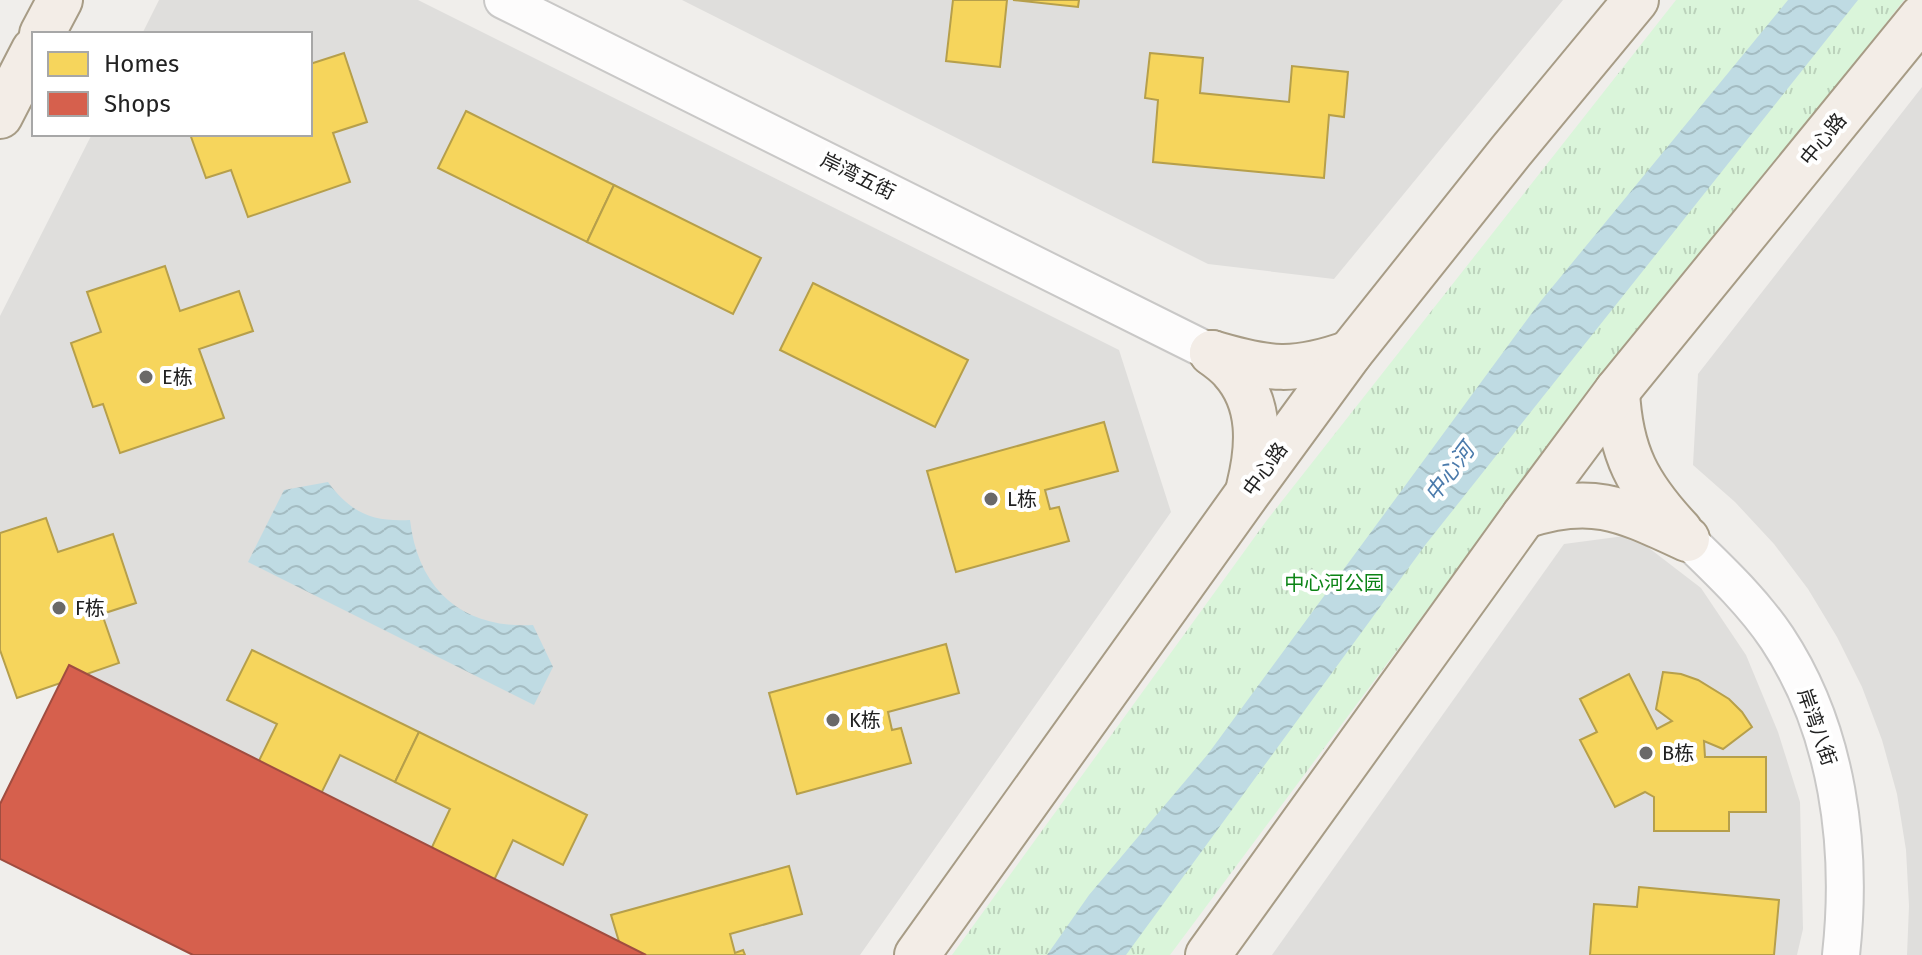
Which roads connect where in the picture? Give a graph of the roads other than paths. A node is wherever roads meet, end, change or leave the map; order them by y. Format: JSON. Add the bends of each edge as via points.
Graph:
{"nodes":[{"id":1,"x":60,"y":0,"type":"edge"},
{"id":2,"x":503,"y":0,"type":"edge"},
{"id":3,"x":1636,"y":0,"type":"edge"},
{"id":4,"x":1922,"y":17,"type":"edge"},
{"id":5,"x":43,"y":32,"type":"edge"},
{"id":6,"x":32,"y":54,"type":"edge"},
{"id":7,"x":0,"y":116,"type":"edge"},
{"id":8,"x":1212,"y":353,"type":"junction"},
{"id":9,"x":1350,"y":353,"type":"junction"},
{"id":10,"x":1617,"y":391,"type":"junction"},
{"id":11,"x":1247,"y":494,"type":"junction"},
{"id":12,"x":1524,"y":516,"type":"junction"},
{"id":13,"x":1687,"y":539,"type":"junction"},
{"id":14,"x":917,"y":955,"type":"edge"},
{"id":15,"x":1208,"y":955,"type":"edge"},
{"id":16,"x":1841,"y":955,"type":"edge"}],
"edges":[{"from":1,"to":5,"type":"main road"},
{"from":2,"to":8,"type":"street","name":"岸湾五街"},
{"from":3,"to":9,"type":"main road","name":"中心路"},
{"from":4,"to":10,"type":"main road","name":"中心路"},
{"from":6,"to":7,"type":"main road"},
{"from":8,"to":9,"type":"main road","via":[[1277,368],[1304,367]]},
{"from":8,"to":11,"type":"main road","via":[[1232,370],[1251,402],[1257,430]]},
{"from":9,"to":11,"type":"main road","name":"中心路"},
{"from":10,"to":12,"type":"main road","name":"中心路"},
{"from":10,"to":13,"type":"main road","via":[[1623,441],[1632,463],[1645,488]]},
{"from":11,"to":14,"type":"main road","name":"中心路"},
{"from":12,"to":13,"type":"main road","via":[[1576,504],[1603,506]]},
{"from":12,"to":15,"type":"main road","name":"中心路"},
{"from":13,"to":16,"type":"street","name":"岸湾八街","via":[[1776,637],[1813,708],[1832,766],[1841,822]]}]}
